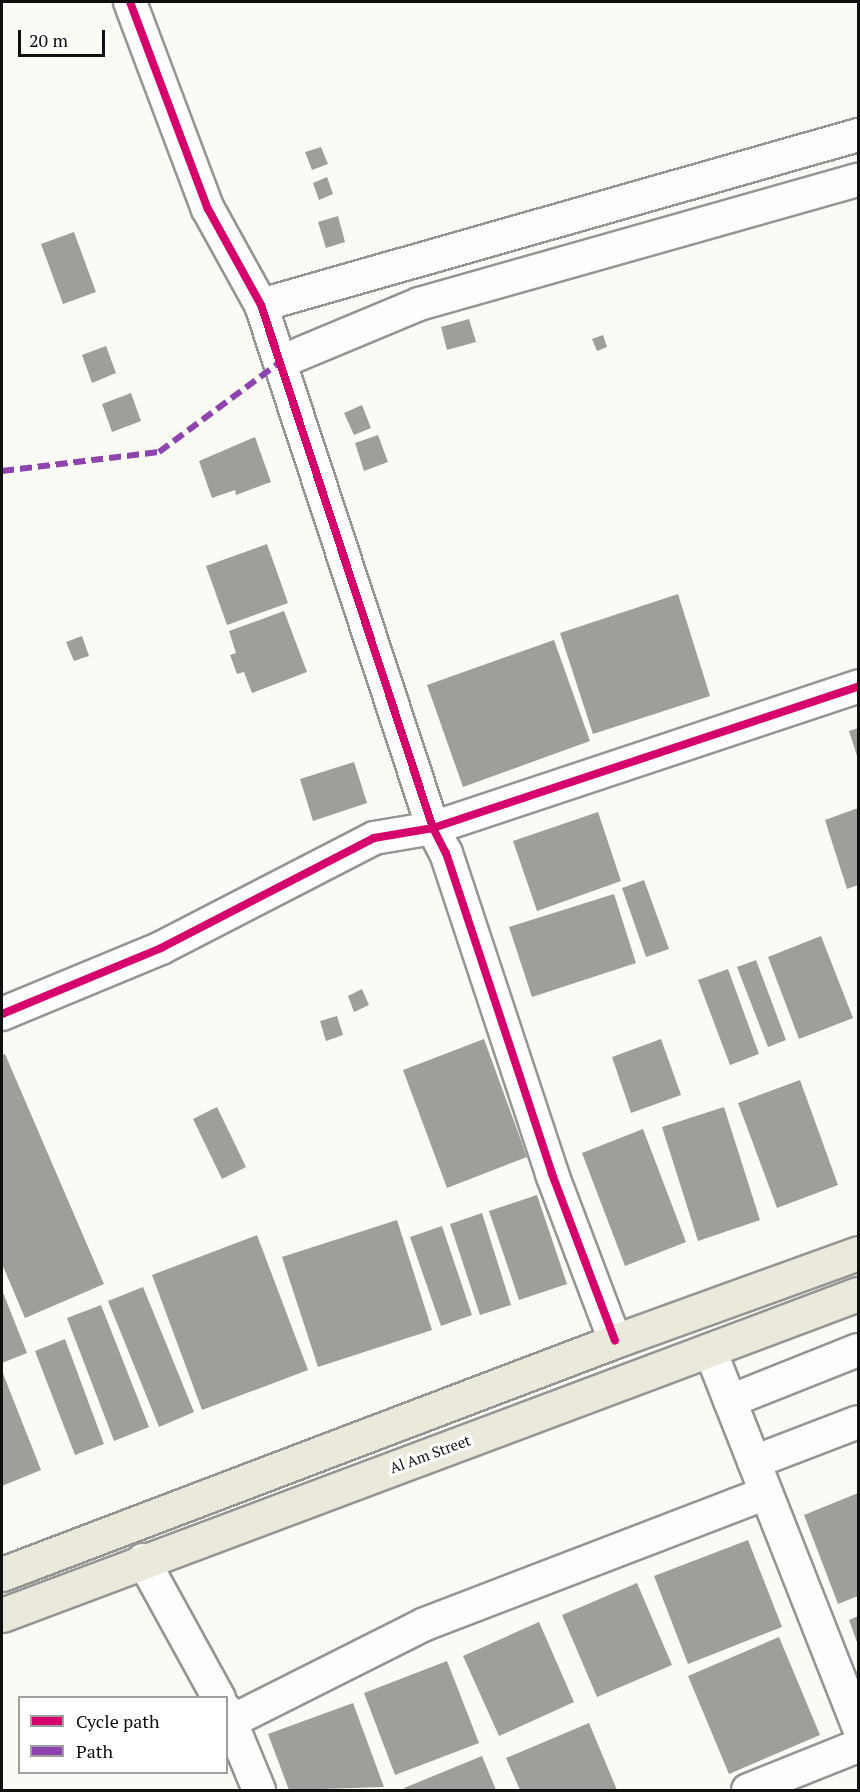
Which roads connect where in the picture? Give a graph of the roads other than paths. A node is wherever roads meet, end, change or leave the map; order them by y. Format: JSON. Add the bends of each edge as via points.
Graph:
{"nodes":[{"id":1,"x":130,"y":2,"type":"edge"},
{"id":2,"x":858,"y":135,"type":"edge"},
{"id":3,"x":858,"y":180,"type":"edge"},
{"id":4,"x":261,"y":305,"type":"junction"},
{"id":5,"x":280,"y":362,"type":"junction"},
{"id":6,"x":858,"y":687,"type":"edge"},
{"id":7,"x":433,"y":828,"type":"junction"},
{"id":8,"x":2,"y":1014,"type":"edge"},
{"id":9,"x":858,"y":1253,"type":"edge"},
{"id":10,"x":858,"y":1294,"type":"edge"},
{"id":11,"x":615,"y":1341,"type":"junction"},
{"id":12,"x":710,"y":1350,"type":"junction"},
{"id":13,"x":858,"y":1350,"type":"edge"},
{"id":14,"x":730,"y":1401,"type":"junction"},
{"id":15,"x":858,"y":1422,"type":"edge"},
{"id":16,"x":754,"y":1462,"type":"junction"},
{"id":17,"x":766,"y":1493,"type":"junction"},
{"id":18,"x":143,"y":1560,"type":"junction"},
{"id":19,"x":2,"y":1574,"type":"edge"},
{"id":20,"x":2,"y":1615,"type":"edge"},
{"id":21,"x":219,"y":1696,"type":"edge"},
{"id":22,"x":228,"y":1708,"type":"edge"},
{"id":23,"x":228,"y":1714,"type":"edge"},
{"id":24,"x":858,"y":1726,"type":"edge"},
{"id":25,"x":858,"y":1746,"type":"edge"},
{"id":26,"x":259,"y":1791,"type":"edge"},
{"id":27,"x":748,"y":1791,"type":"edge"}],
"edges":[{"from":1,"to":4,"type":"street","via":[[208,209]]},
{"from":2,"to":4,"type":"street"},
{"from":3,"to":5,"type":"street","via":[[419,304]]},
{"from":4,"to":5,"type":"street"},
{"from":5,"to":7,"type":"street"},
{"from":6,"to":7,"type":"street"},
{"from":7,"to":8,"type":"street","via":[[374,838],[162,948]]},
{"from":7,"to":11,"type":"street","via":[[446,853],[552,1174]]},
{"from":9,"to":11,"type":"main road"},
{"from":10,"to":12,"type":"main road","name":"Al Am Street"},
{"from":11,"to":19,"type":"main road"},
{"from":12,"to":14,"type":"street"},
{"from":12,"to":18,"type":"main road","name":"Al Am Street"},
{"from":13,"to":14,"type":"street"},
{"from":14,"to":16,"type":"street"},
{"from":15,"to":16,"type":"street"},
{"from":16,"to":17,"type":"street"},
{"from":17,"to":22,"type":"street","via":[[425,1624]]},
{"from":17,"to":24,"type":"street"},
{"from":18,"to":20,"type":"main road","name":"Al Am Street"},
{"from":18,"to":21,"type":"street"},
{"from":23,"to":26,"type":"street"},
{"from":25,"to":27,"type":"street"}]}
